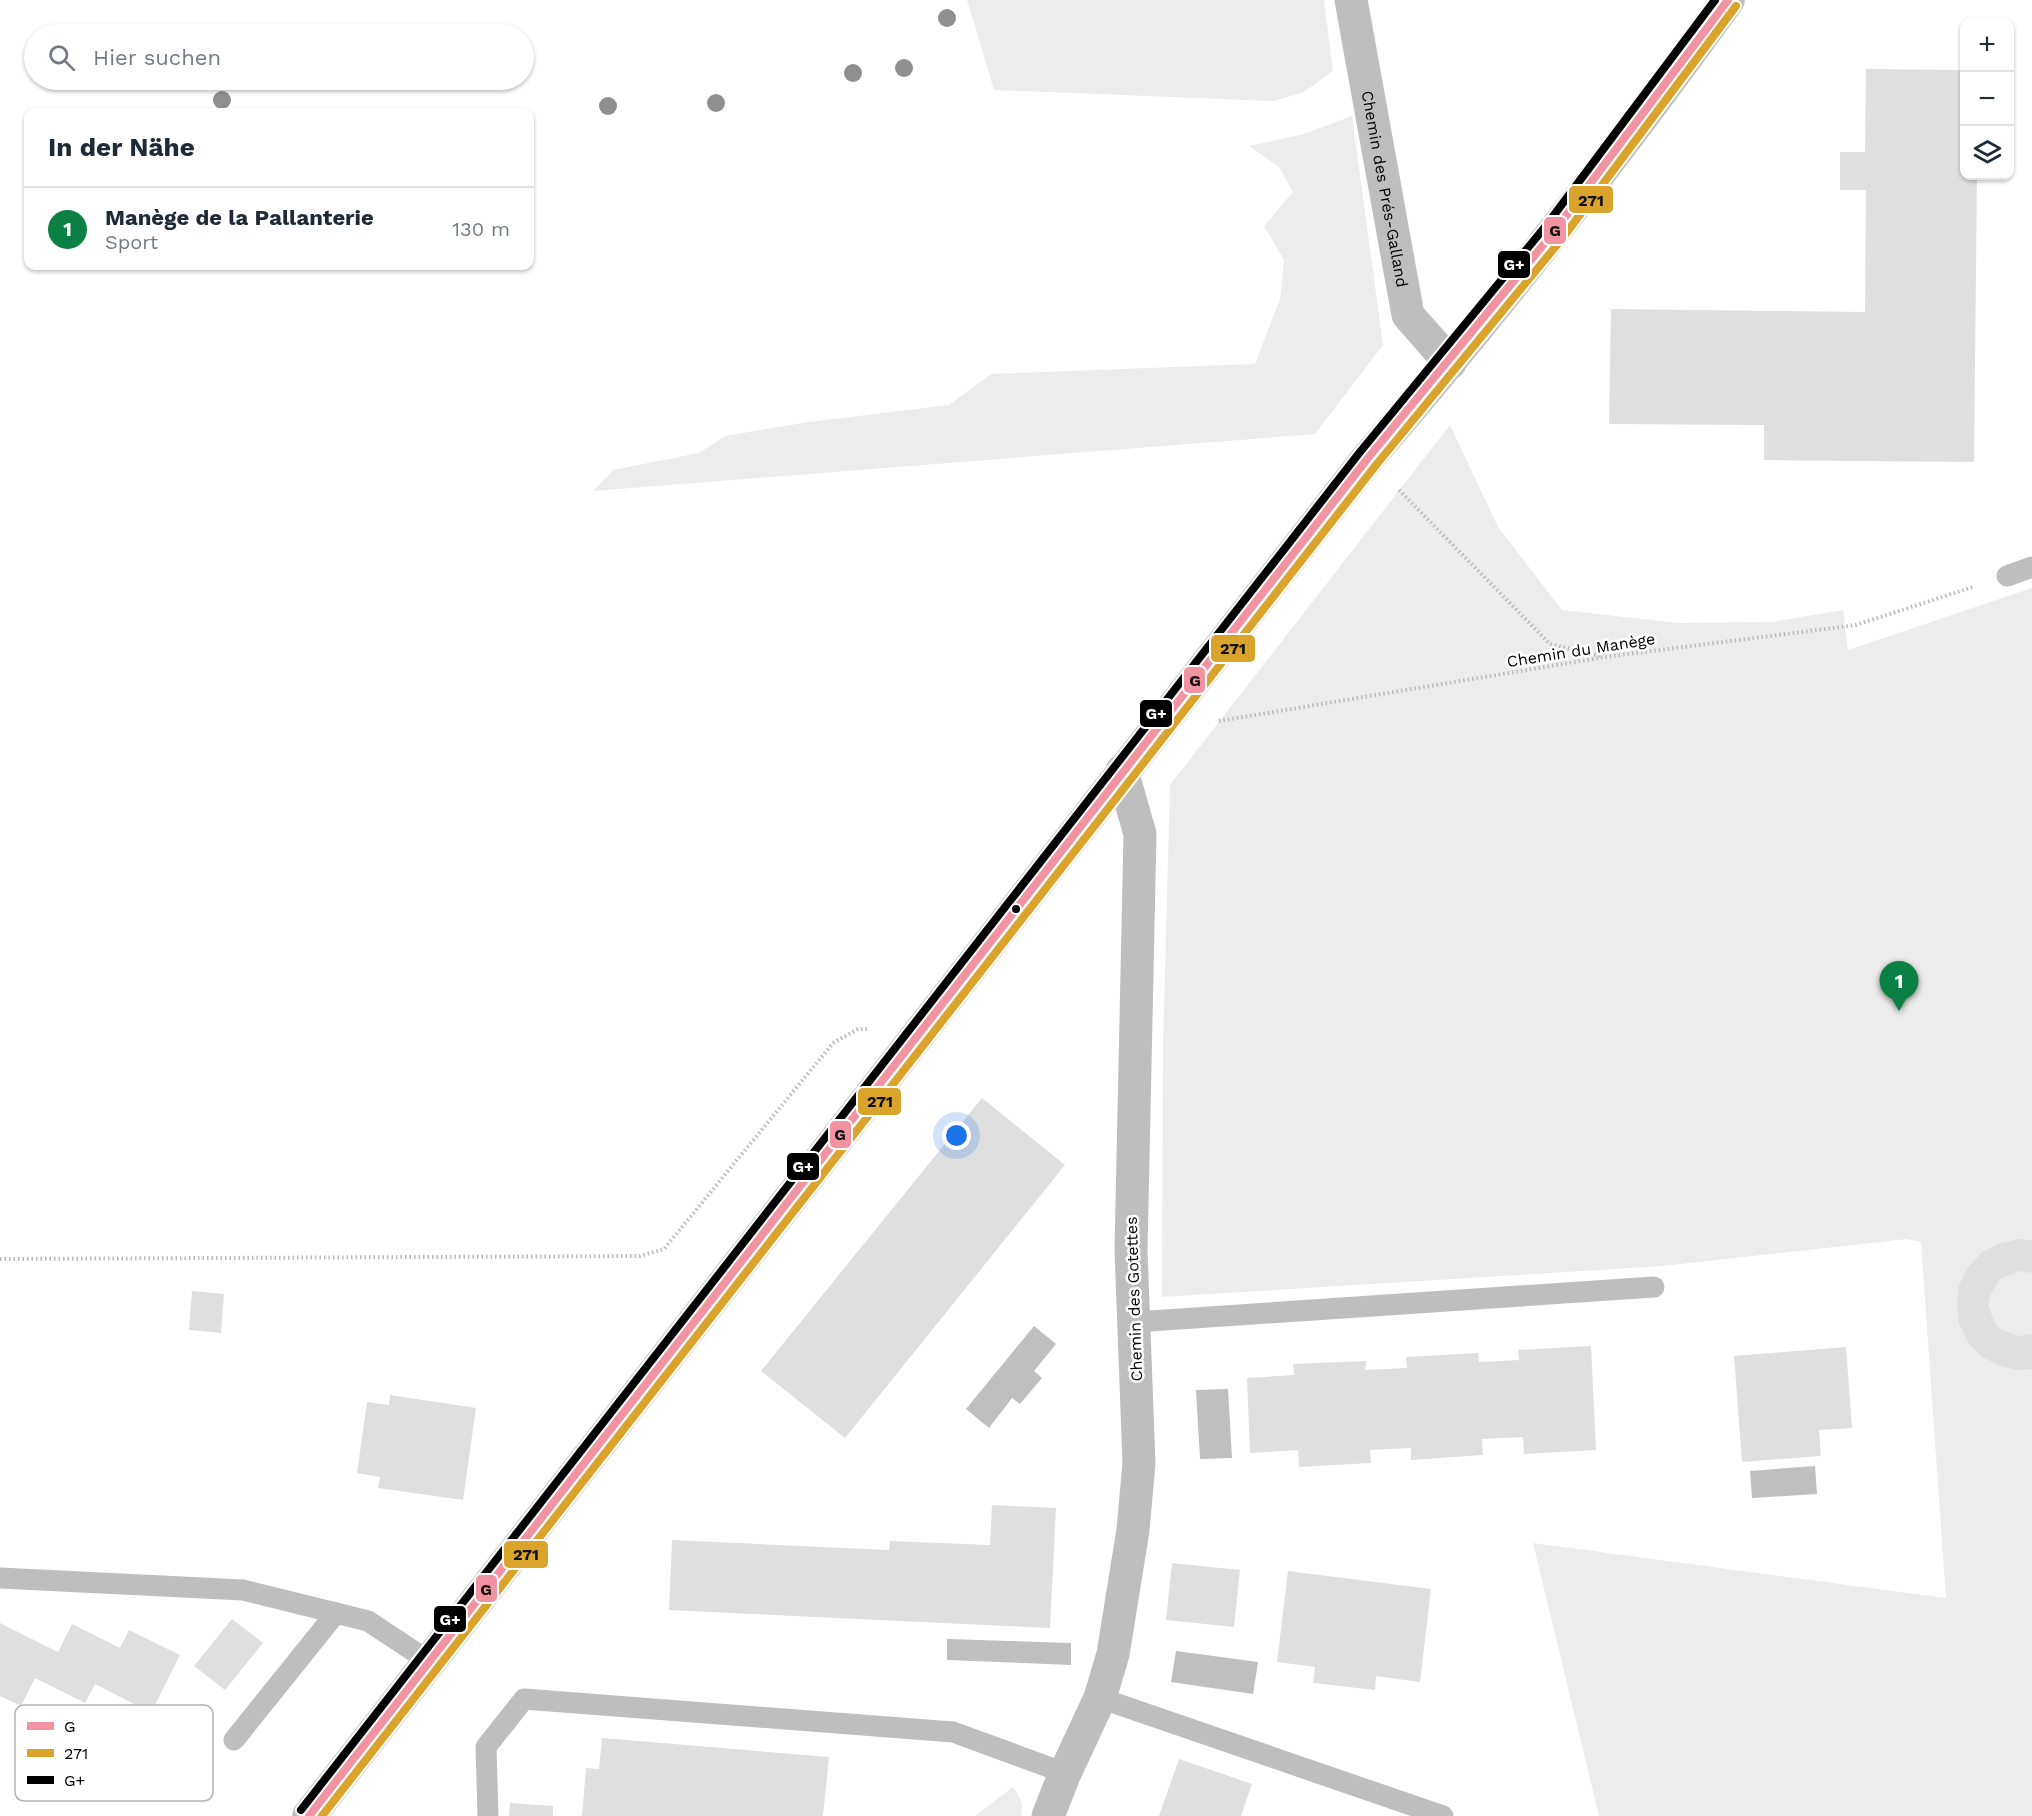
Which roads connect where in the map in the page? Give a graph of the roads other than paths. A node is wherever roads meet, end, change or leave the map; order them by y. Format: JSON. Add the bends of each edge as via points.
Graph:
{"nodes":[{"id":1,"x":1351,"y":0,"type":"edge"},
{"id":2,"x":1728,"y":0,"type":"edge"},
{"id":3,"x":1450,"y":363,"type":"junction"},
{"id":4,"x":2032,"y":567,"type":"edge"},
{"id":5,"x":2007,"y":576,"type":"road end"},
{"id":6,"x":1122,"y":771,"type":"junction"},
{"id":7,"x":1654,"y":1287,"type":"dead end"},
{"id":8,"x":1135,"y":1322,"type":"junction"},
{"id":9,"x":0,"y":1578,"type":"edge"},
{"id":10,"x":336,"y":1613,"type":"junction"},
{"id":11,"x":430,"y":1662,"type":"junction"},
{"id":12,"x":1100,"y":1698,"type":"junction"},
{"id":13,"x":234,"y":1740,"type":"dead end"},
{"id":14,"x":1065,"y":1773,"type":"junction"},
{"id":15,"x":309,"y":1816,"type":"edge"},
{"id":16,"x":488,"y":1816,"type":"edge"},
{"id":17,"x":1048,"y":1816,"type":"edge"},
{"id":18,"x":1443,"y":1816,"type":"edge"}],
"edges":[{"from":1,"to":3,"type":"main road","name":"Chemin des Prés-Galland","via":[[1408,315]]},
{"from":2,"to":3,"type":"main road","via":[[1553,235]]},
{"from":3,"to":6,"type":"main road","via":[[1368,458]]},
{"from":4,"to":5,"type":"lane"},
{"from":6,"to":8,"type":"main road","name":"Chemin des Gotettes","via":[[1140,834],[1131,1250]]},
{"from":6,"to":11,"type":"main road"},
{"from":7,"to":8,"type":"lane"},
{"from":8,"to":12,"type":"main road","name":"Chemin des Gotettes","via":[[1139,1463],[1136,1497],[1113,1654]]},
{"from":9,"to":10,"type":"lane","via":[[243,1590]]},
{"from":10,"to":11,"type":"lane","via":[[368,1621]]},
{"from":10,"to":13,"type":"lane"},
{"from":11,"to":15,"type":"main road"},
{"from":12,"to":14,"type":"main road","name":"Chemin des Gotettes"},
{"from":12,"to":18,"type":"lane"},
{"from":14,"to":16,"type":"lane","via":[[953,1732],[524,1699],[486,1747]]},
{"from":14,"to":17,"type":"main road","name":"Chemin des Gotettes"}]}
